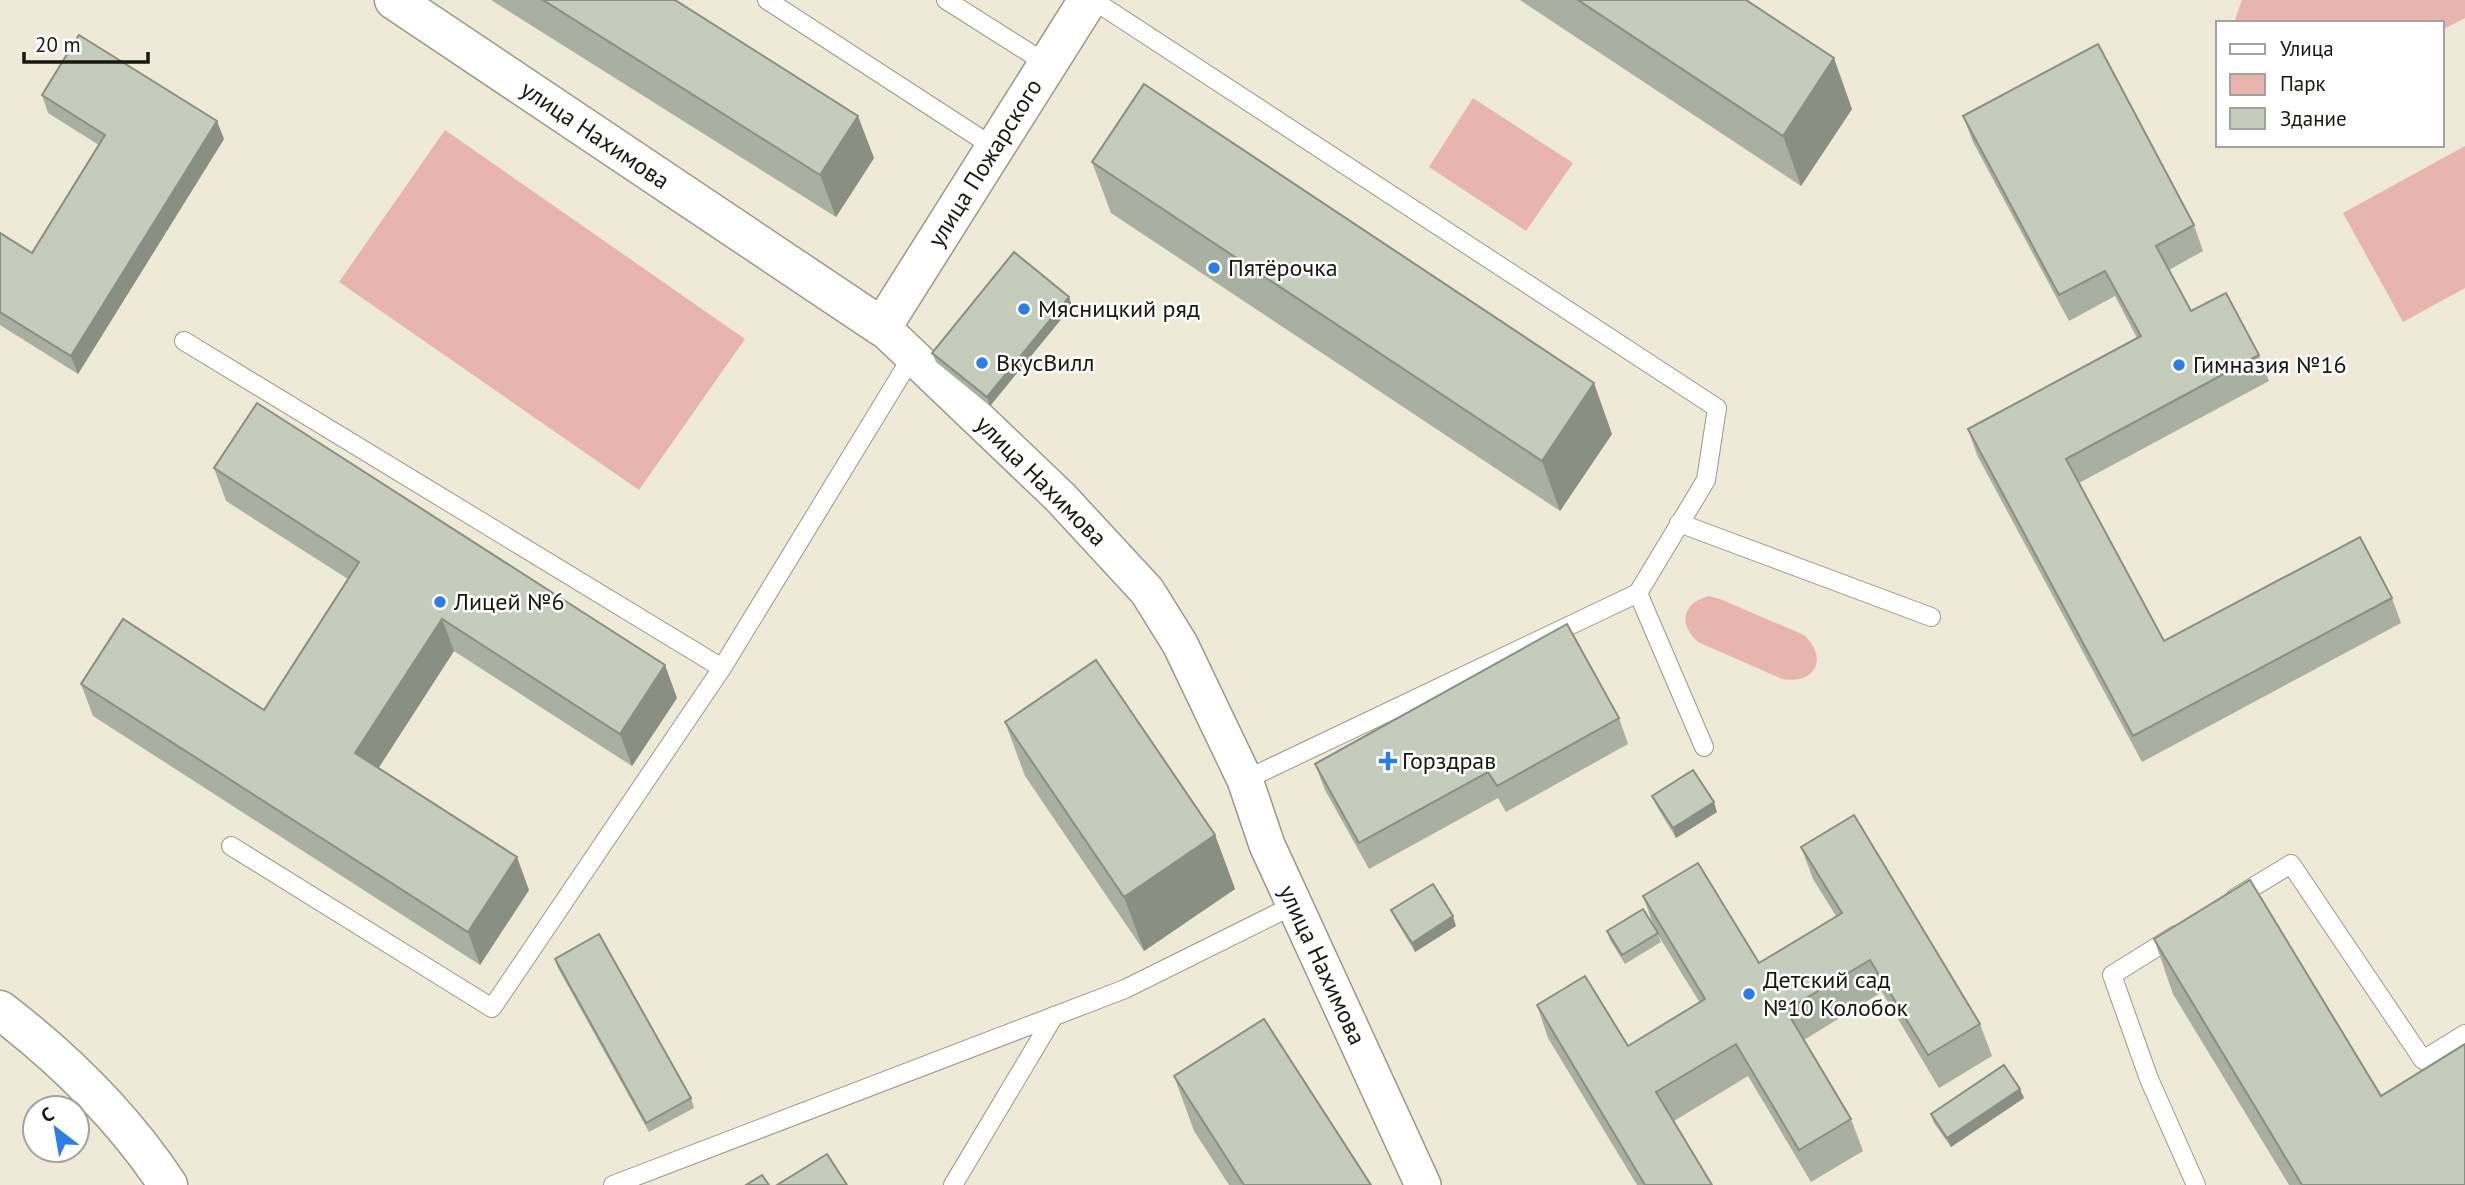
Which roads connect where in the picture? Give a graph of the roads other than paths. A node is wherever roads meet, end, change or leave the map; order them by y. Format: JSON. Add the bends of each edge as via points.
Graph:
{"nodes":[{"id":1,"x":394,"y":0,"type":"edge"},
{"id":2,"x":767,"y":0,"type":"edge"},
{"id":3,"x":946,"y":0,"type":"edge"},
{"id":4,"x":1088,"y":0,"type":"edge"},
{"id":5,"x":1093,"y":0,"type":"edge"},
{"id":6,"x":1047,"y":64,"type":"junction"},
{"id":7,"x":995,"y":148,"type":"junction"},
{"id":8,"x":882,"y":327,"type":"junction"},
{"id":9,"x":184,"y":341,"type":"dead end"},
{"id":10,"x":914,"y":355,"type":"junction"},
{"id":11,"x":1679,"y":523,"type":"junction"},
{"id":12,"x":1638,"y":593,"type":"junction"},
{"id":13,"x":1931,"y":617,"type":"dead end"},
{"id":14,"x":722,"y":668,"type":"junction"},
{"id":15,"x":1704,"y":747,"type":"dead end"},
{"id":16,"x":1245,"y":780,"type":"junction"},
{"id":17,"x":231,"y":846,"type":"dead end"},
{"id":18,"x":1294,"y":905,"type":"junction"},
{"id":19,"x":2222,"y":906,"type":"edge"},
{"id":20,"x":2188,"y":928,"type":"edge"},
{"id":21,"x":0,"y":1010,"type":"edge"},
{"id":22,"x":1054,"y":1016,"type":"junction"},
{"id":23,"x":2465,"y":1034,"type":"edge"},
{"id":24,"x":168,"y":1185,"type":"edge"},
{"id":25,"x":613,"y":1185,"type":"edge"},
{"id":26,"x":953,"y":1185,"type":"edge"},
{"id":27,"x":1423,"y":1185,"type":"edge"},
{"id":28,"x":2196,"y":1185,"type":"edge"}],
"edges":[{"from":1,"to":8,"type":"street","name":"улица Нахимова"},
{"from":2,"to":7,"type":"lane"},
{"from":3,"to":6,"type":"lane"},
{"from":4,"to":6,"type":"street","name":"улица Пожарского"},
{"from":5,"to":11,"type":"lane","via":[[1717,408],[1706,480]]},
{"from":6,"to":7,"type":"street","name":"улица Пожарского"},
{"from":7,"to":8,"type":"street","name":"улица Пожарского"},
{"from":8,"to":10,"type":"street","name":"улица Нахимова"},
{"from":9,"to":14,"type":"lane"},
{"from":10,"to":14,"type":"lane"},
{"from":10,"to":16,"type":"street","name":"улица Нахимова","via":[[1061,498],[1147,591],[1180,644]]},
{"from":11,"to":12,"type":"lane"},
{"from":11,"to":13,"type":"lane"},
{"from":12,"to":15,"type":"lane"},
{"from":12,"to":16,"type":"lane"},
{"from":14,"to":17,"type":"lane","via":[[492,1008]]},
{"from":16,"to":18,"type":"street","name":"улица Нахимова"},
{"from":18,"to":22,"type":"lane","via":[[1125,989]]},
{"from":18,"to":27,"type":"street","name":"улица Нахимова"},
{"from":19,"to":23,"type":"lane","via":[[2291,864],[2423,1060]]},
{"from":20,"to":28,"type":"lane","via":[[2112,975],[2149,1079]]},
{"from":21,"to":24,"type":"street","via":[[41,1041],[97,1095]]},
{"from":22,"to":25,"type":"lane"},
{"from":22,"to":26,"type":"lane"}]}
